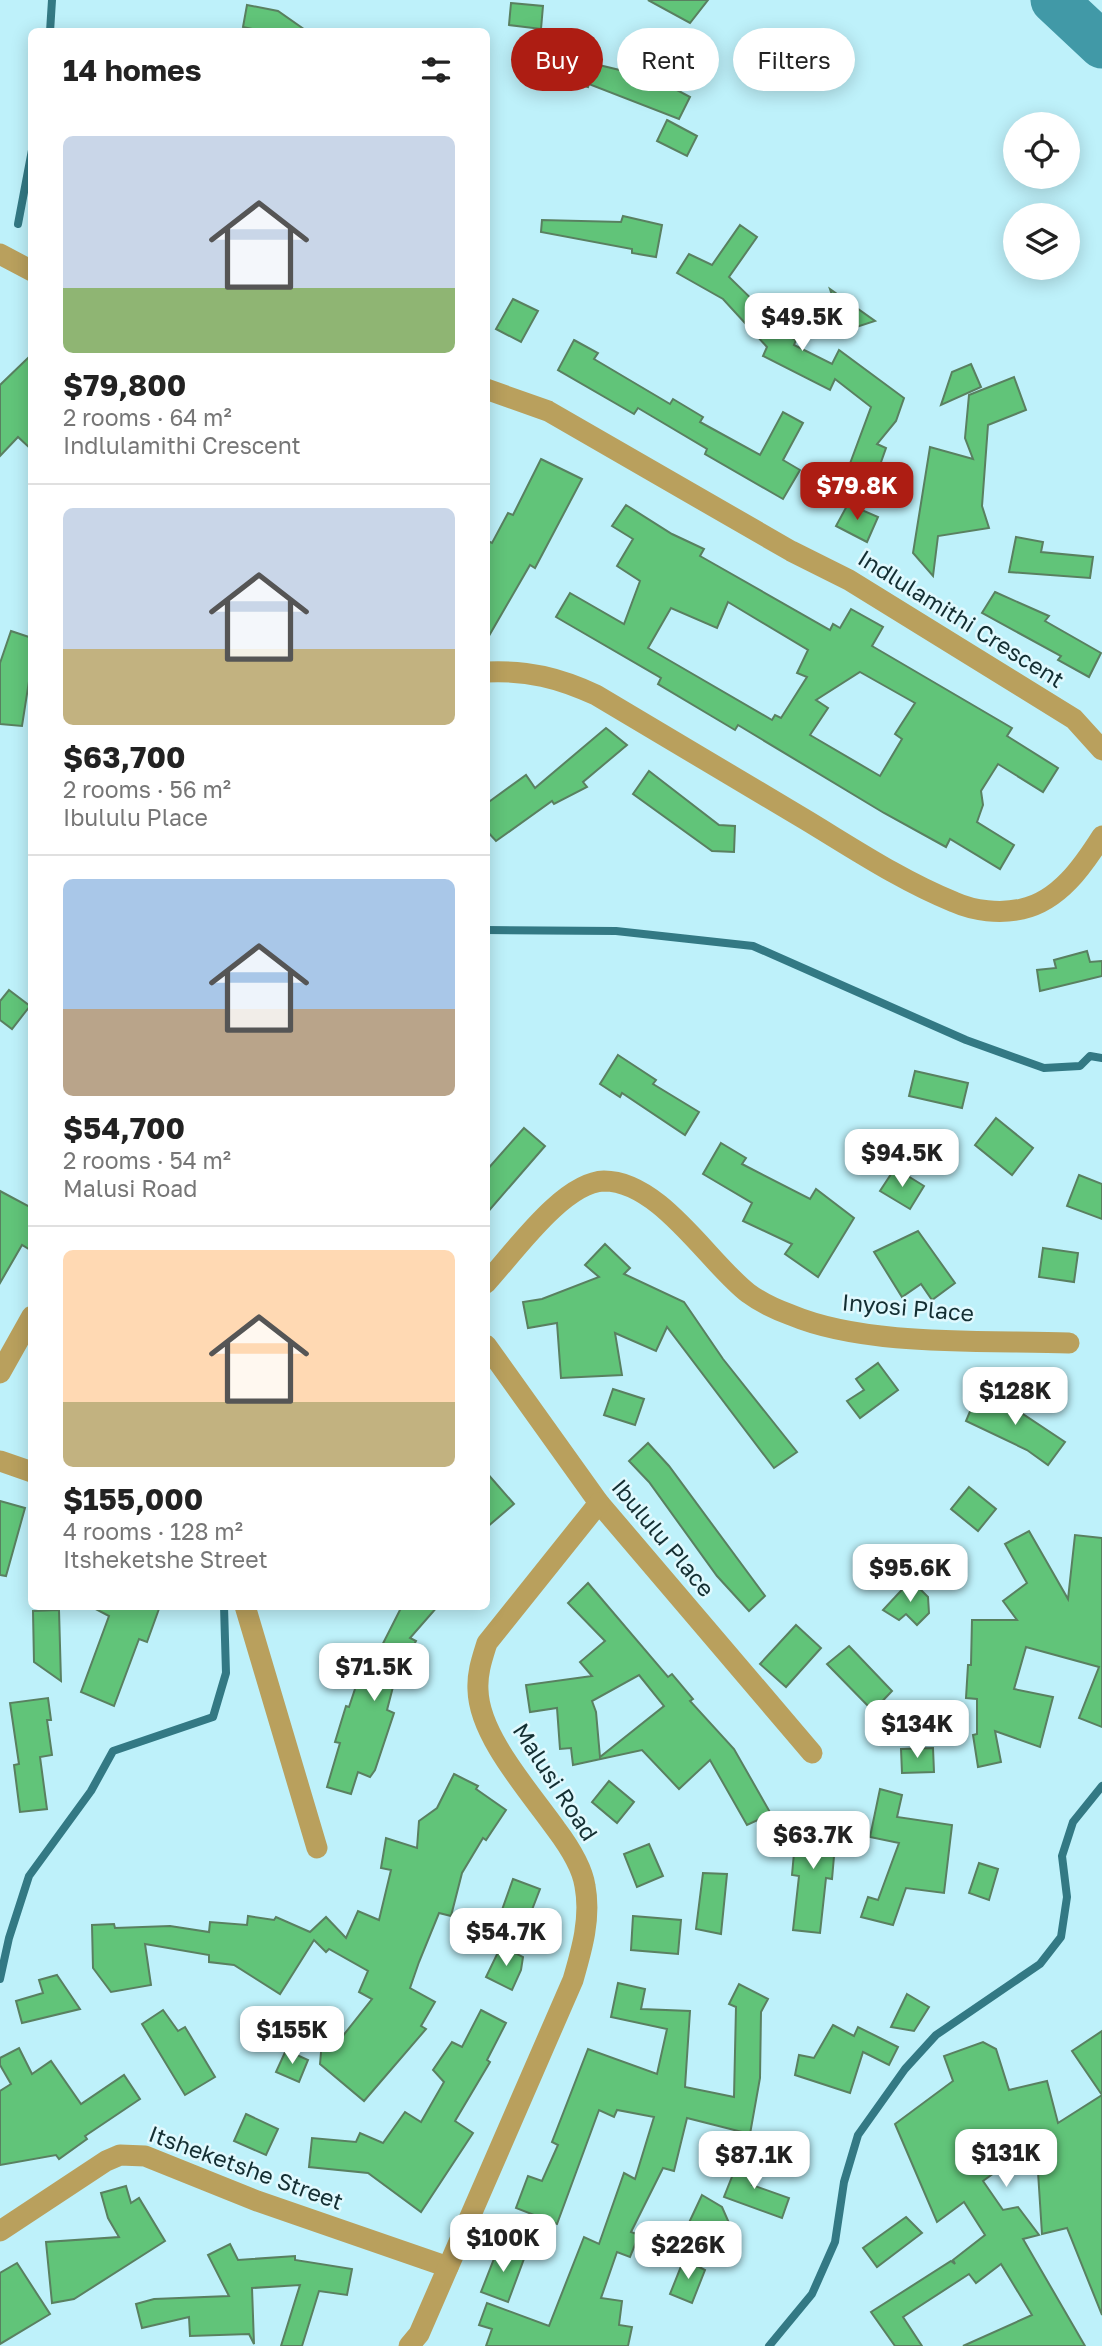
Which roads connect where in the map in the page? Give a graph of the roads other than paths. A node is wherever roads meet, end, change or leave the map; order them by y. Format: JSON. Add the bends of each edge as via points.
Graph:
{"nodes":[{"id":1,"x":0,"y":254,"type":"edge"},
{"id":2,"x":28,"y":269,"type":"edge"},
{"id":3,"x":490,"y":390,"type":"edge"},
{"id":4,"x":490,"y":672,"type":"edge"},
{"id":5,"x":1102,"y":750,"type":"edge"},
{"id":6,"x":1102,"y":836,"type":"edge"},
{"id":7,"x":490,"y":1279,"type":"edge"},
{"id":8,"x":28,"y":1323,"type":"edge"},
{"id":9,"x":1069,"y":1343,"type":"dead end"},
{"id":10,"x":490,"y":1351,"type":"edge"},
{"id":11,"x":0,"y":1373,"type":"edge"},
{"id":12,"x":0,"y":1461,"type":"edge"},
{"id":13,"x":28,"y":1471,"type":"edge"},
{"id":14,"x":599,"y":1503,"type":"junction"},
{"id":15,"x":246,"y":1610,"type":"edge"},
{"id":16,"x":813,"y":1753,"type":"dead end"},
{"id":17,"x":317,"y":1848,"type":"dead end"},
{"id":18,"x":0,"y":2231,"type":"edge"},
{"id":19,"x":449,"y":2267,"type":"junction"},
{"id":20,"x":409,"y":2346,"type":"edge"}],
"edges":[{"from":1,"to":2,"type":"street"},
{"from":3,"to":5,"type":"street","name":"Indlulamithi Crescent","via":[[548,411],[849,580],[1074,719]]},
{"from":4,"to":6,"type":"street","via":[[517,670],[556,677],[596,695],[894,873],[957,904],[994,912],[1040,902],[1084,866]]},
{"from":7,"to":9,"type":"street","name":"Inyosi Place","via":[[567,1195],[606,1181],[644,1195],[749,1293],[790,1315],[846,1333]]},
{"from":8,"to":11,"type":"street"},
{"from":10,"to":14,"type":"street","name":"Ibululu Place"},
{"from":12,"to":13,"type":"street"},
{"from":14,"to":16,"type":"street","name":"Ibululu Place"},
{"from":14,"to":19,"type":"street","name":"Malusi Road","via":[[502,1621],[487,1643],[479,1669],[478,1693],[485,1720],[502,1753],[569,1847],[585,1884],[587,1917],[573,1980]]},
{"from":15,"to":17,"type":"street"},
{"from":18,"to":19,"type":"street","name":"Itsheketshe Street","via":[[106,2161],[128,2154],[156,2160],[257,2201]]},
{"from":19,"to":20,"type":"street","name":"Malusi Road","via":[[419,2334]]}]}
